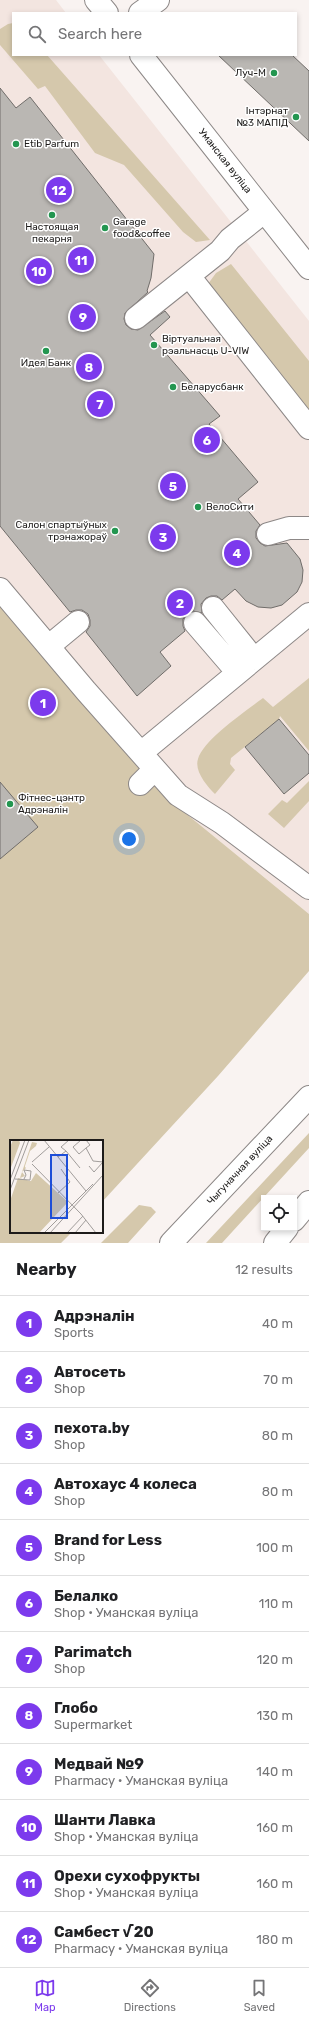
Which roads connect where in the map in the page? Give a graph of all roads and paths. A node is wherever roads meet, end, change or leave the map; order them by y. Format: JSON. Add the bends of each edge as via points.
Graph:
{"nodes":[{"id":1,"x":96,"y":0,"type":"edge"},
{"id":2,"x":158,"y":0,"type":"edge"},
{"id":3,"x":106,"y":12,"type":"edge"},
{"id":4,"x":141,"y":12,"type":"edge"},
{"id":5,"x":142,"y":56,"type":"edge"},
{"id":6,"x":264,"y":212,"type":"junction"},
{"id":7,"x":309,"y":268,"type":"edge"},
{"id":8,"x":189,"y":276,"type":"junction"},
{"id":9,"x":136,"y":318,"type":"dead end"},
{"id":10,"x":309,"y":428,"type":"edge"},
{"id":11,"x":309,"y":528,"type":"edge"},
{"id":12,"x":268,"y":534,"type":"dead end"},
{"id":13,"x":0,"y":589,"type":"edge"},
{"id":14,"x":213,"y":608,"type":"dead end"},
{"id":15,"x":309,"y":614,"type":"edge"},
{"id":16,"x":78,"y":622,"type":"dead end"},
{"id":17,"x":195,"y":623,"type":"dead end"},
{"id":18,"x":49,"y":646,"type":"junction"},
{"id":19,"x":254,"y":659,"type":"junction"},
{"id":20,"x":238,"y":673,"type":"junction"},
{"id":21,"x":148,"y":761,"type":"junction"},
{"id":22,"x":140,"y":784,"type":"dead end"},
{"id":23,"x":309,"y":888,"type":"edge"},
{"id":24,"x":309,"y":1096,"type":"edge"},
{"id":25,"x":309,"y":1202,"type":"edge"},
{"id":26,"x":297,"y":1216,"type":"edge"},
{"id":27,"x":285,"y":1231,"type":"edge"},
{"id":28,"x":170,"y":1243,"type":"edge"},
{"id":29,"x":275,"y":1243,"type":"edge"}],
"edges":[{"from":1,"to":3,"type":"main road"},
{"from":2,"to":4,"type":"main road"},
{"from":5,"to":6,"type":"main road","name":"Уманская вуліца"},
{"from":6,"to":7,"type":"main road","name":"Уманская вуліца"},
{"from":6,"to":8,"type":"main road"},
{"from":8,"to":9,"type":"main road"},
{"from":8,"to":10,"type":"main road"},
{"from":11,"to":12,"type":"main road","via":[[289,528]]},
{"from":13,"to":18,"type":"main road"},
{"from":14,"to":19,"type":"main road"},
{"from":15,"to":19,"type":"main road"},
{"from":16,"to":18,"type":"main road"},
{"from":17,"to":20,"type":"main road"},
{"from":18,"to":21,"type":"main road"},
{"from":19,"to":20,"type":"main road"},
{"from":20,"to":21,"type":"main road"},
{"from":21,"to":22,"type":"main road"},
{"from":21,"to":23,"type":"main road","via":[[178,795],[222,823]]},
{"from":24,"to":28,"type":"main road","name":"Чыгуначная вуліца"},
{"from":25,"to":26,"type":"main road"},
{"from":27,"to":29,"type":"main road"}]}
